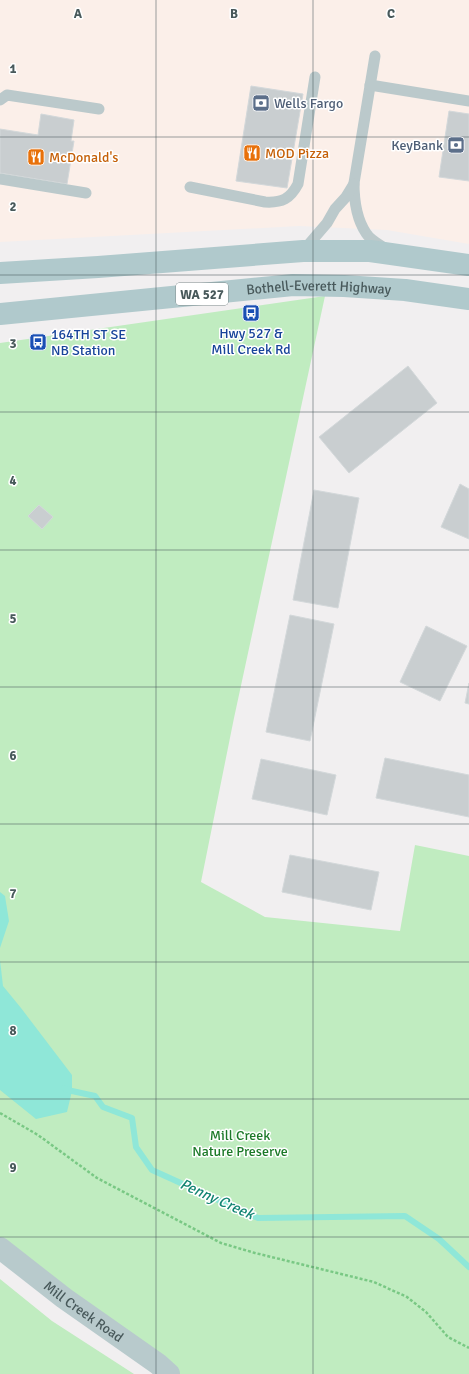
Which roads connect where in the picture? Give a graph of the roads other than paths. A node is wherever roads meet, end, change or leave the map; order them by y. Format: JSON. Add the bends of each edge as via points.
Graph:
{"nodes":[{"id":1,"x":375,"y":56,"type":"dead end"},
{"id":2,"x":315,"y":77,"type":"dead end"},
{"id":3,"x":370,"y":86,"type":"junction"},
{"id":4,"x":2,"y":96,"type":"edge"},
{"id":5,"x":469,"y":101,"type":"edge"},
{"id":6,"x":99,"y":109,"type":"dead end"},
{"id":7,"x":0,"y":179,"type":"edge"},
{"id":8,"x":354,"y":183,"type":"junction"},
{"id":9,"x":190,"y":187,"type":"dead end"},
{"id":10,"x":86,"y":194,"type":"dead end"},
{"id":11,"x":303,"y":250,"type":"junction"},
{"id":12,"x":402,"y":255,"type":"junction"},
{"id":13,"x":469,"y":265,"type":"edge"},
{"id":14,"x":0,"y":273,"type":"edge"},
{"id":15,"x":469,"y":299,"type":"edge"},
{"id":16,"x":0,"y":314,"type":"edge"},
{"id":17,"x":0,"y":1248,"type":"edge"},
{"id":18,"x":169,"y":1374,"type":"edge"}],
"edges":[{"from":1,"to":3,"type":"lane"},
{"from":2,"to":9,"type":"lane","via":[[298,184],[294,193],[276,202],[265,202]]},
{"from":3,"to":5,"type":"lane"},
{"from":3,"to":8,"type":"lane"},
{"from":4,"to":6,"type":"lane"},
{"from":7,"to":10,"type":"lane"},
{"from":8,"to":11,"type":"lane","via":[[327,223]]},
{"from":8,"to":12,"type":"lane","via":[[354,200],[367,234],[391,252]]},
{"from":11,"to":12,"type":"main road","via":[[370,251]]},
{"from":11,"to":14,"type":"main road"},
{"from":12,"to":13,"type":"main road"},
{"from":15,"to":16,"type":"main road","name":"Bothell-Everett Highway","number":"WA 527","via":[[405,290],[292,285]]},
{"from":17,"to":18,"type":"main road","name":"Mill Creek Road"}]}
